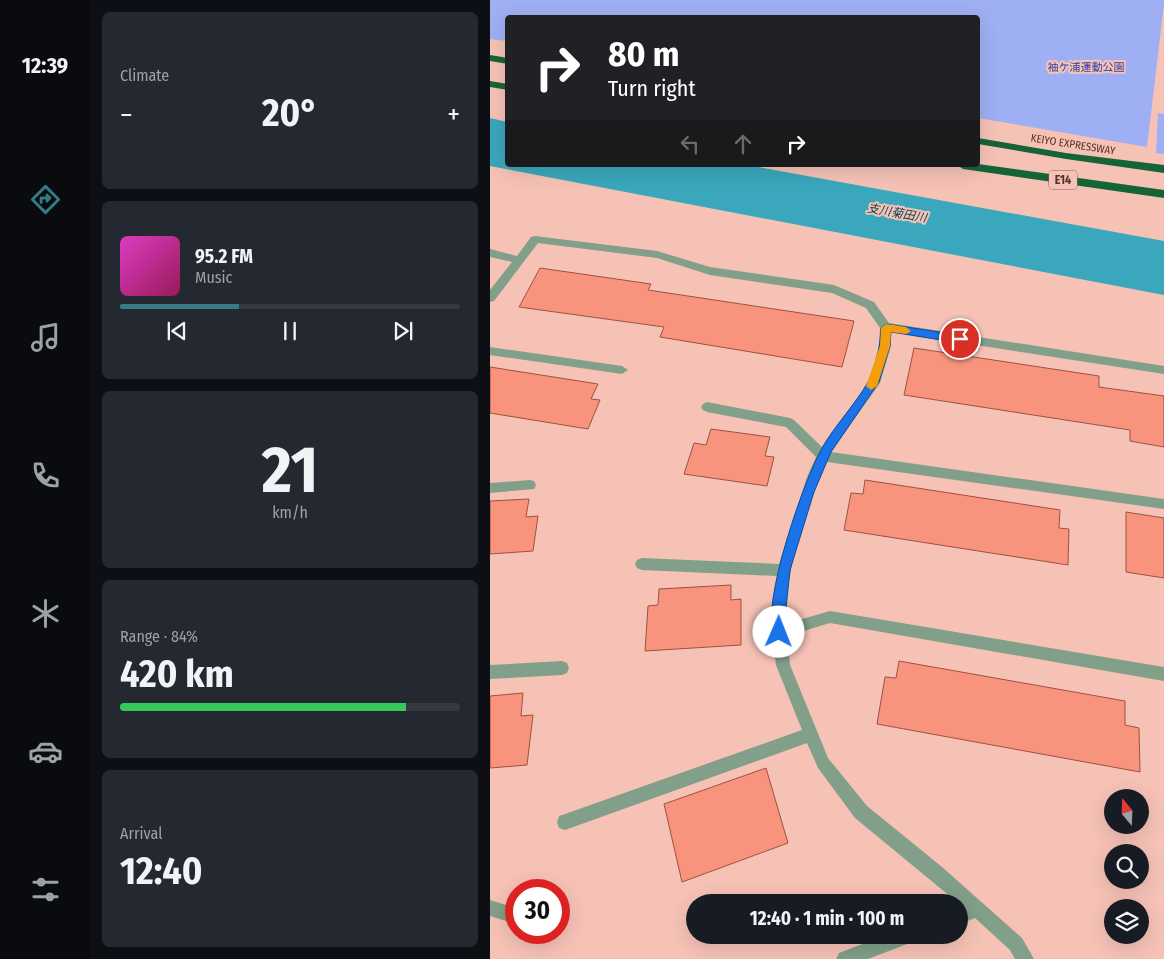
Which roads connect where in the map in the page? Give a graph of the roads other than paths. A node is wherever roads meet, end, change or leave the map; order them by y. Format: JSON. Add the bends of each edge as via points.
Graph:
{"nodes":[{"id":1,"x":490,"y":58,"type":"edge"},
{"id":2,"x":505,"y":60,"type":"edge"},
{"id":3,"x":490,"y":84,"type":"edge"},
{"id":4,"x":505,"y":86,"type":"edge"},
{"id":5,"x":980,"y":141,"type":"edge"},
{"id":6,"x":977,"y":167,"type":"edge"},
{"id":7,"x":1164,"y":169,"type":"edge"},
{"id":8,"x":1164,"y":194,"type":"edge"},
{"id":9,"x":490,"y":253,"type":"edge"},
{"id":10,"x":519,"y":260,"type":"junction"},
{"id":11,"x":490,"y":298,"type":"edge"},
{"id":12,"x":886,"y":328,"type":"junction"},
{"id":13,"x":490,"y":351,"type":"edge"},
{"id":14,"x":622,"y":370,"type":"dead end"},
{"id":15,"x":1164,"y":370,"type":"edge"},
{"id":16,"x":707,"y":407,"type":"dead end"},
{"id":17,"x":824,"y":456,"type":"junction"},
{"id":18,"x":530,"y":485,"type":"dead end"},
{"id":19,"x":490,"y":488,"type":"edge"},
{"id":20,"x":1164,"y":504,"type":"edge"},
{"id":21,"x":642,"y":564,"type":"dead end"},
{"id":22,"x":784,"y":570,"type":"junction"},
{"id":23,"x":779,"y":632,"type":"junction"},
{"id":24,"x":562,"y":668,"type":"dead end"},
{"id":25,"x":490,"y":672,"type":"edge"},
{"id":26,"x":1164,"y":674,"type":"edge"},
{"id":27,"x":811,"y":734,"type":"junction"},
{"id":28,"x":564,"y":822,"type":"dead end"},
{"id":29,"x":490,"y":908,"type":"edge"},
{"id":30,"x":977,"y":909,"type":"junction"},
{"id":31,"x":505,"y":913,"type":"edge"},
{"id":32,"x":968,"y":913,"type":"edge"},
{"id":33,"x":885,"y":944,"type":"edge"},
{"id":34,"x":845,"y":959,"type":"edge"},
{"id":35,"x":1025,"y":959,"type":"edge"}],
"edges":[{"from":1,"to":2,"type":"highway"},
{"from":3,"to":4,"type":"highway"},
{"from":5,"to":7,"type":"highway","name":"KEIYO EXPRESSWAY","number":"E14"},
{"from":6,"to":8,"type":"highway","number":"E14"},
{"from":9,"to":10,"type":"street"},
{"from":10,"to":11,"type":"street"},
{"from":10,"to":12,"type":"street","via":[[535,239],[657,255],[710,271],[834,289],[870,305]]},
{"from":12,"to":15,"type":"street"},
{"from":12,"to":17,"type":"street","via":[[885,346],[874,382]]},
{"from":13,"to":14,"type":"street"},
{"from":16,"to":17,"type":"street","via":[[790,423]]},
{"from":17,"to":20,"type":"street"},
{"from":17,"to":22,"type":"street","via":[[813,477]]},
{"from":18,"to":19,"type":"street"},
{"from":21,"to":22,"type":"street"},
{"from":22,"to":23,"type":"street"},
{"from":23,"to":26,"type":"street","via":[[830,617]]},
{"from":23,"to":27,"type":"street","via":[[783,665]]},
{"from":24,"to":25,"type":"street"},
{"from":27,"to":28,"type":"street"},
{"from":27,"to":30,"type":"street","via":[[824,763],[861,812]]},
{"from":29,"to":31,"type":"street"},
{"from":30,"to":32,"type":"street"},
{"from":30,"to":35,"type":"street","via":[[1016,944]]},
{"from":33,"to":34,"type":"street"}]}
